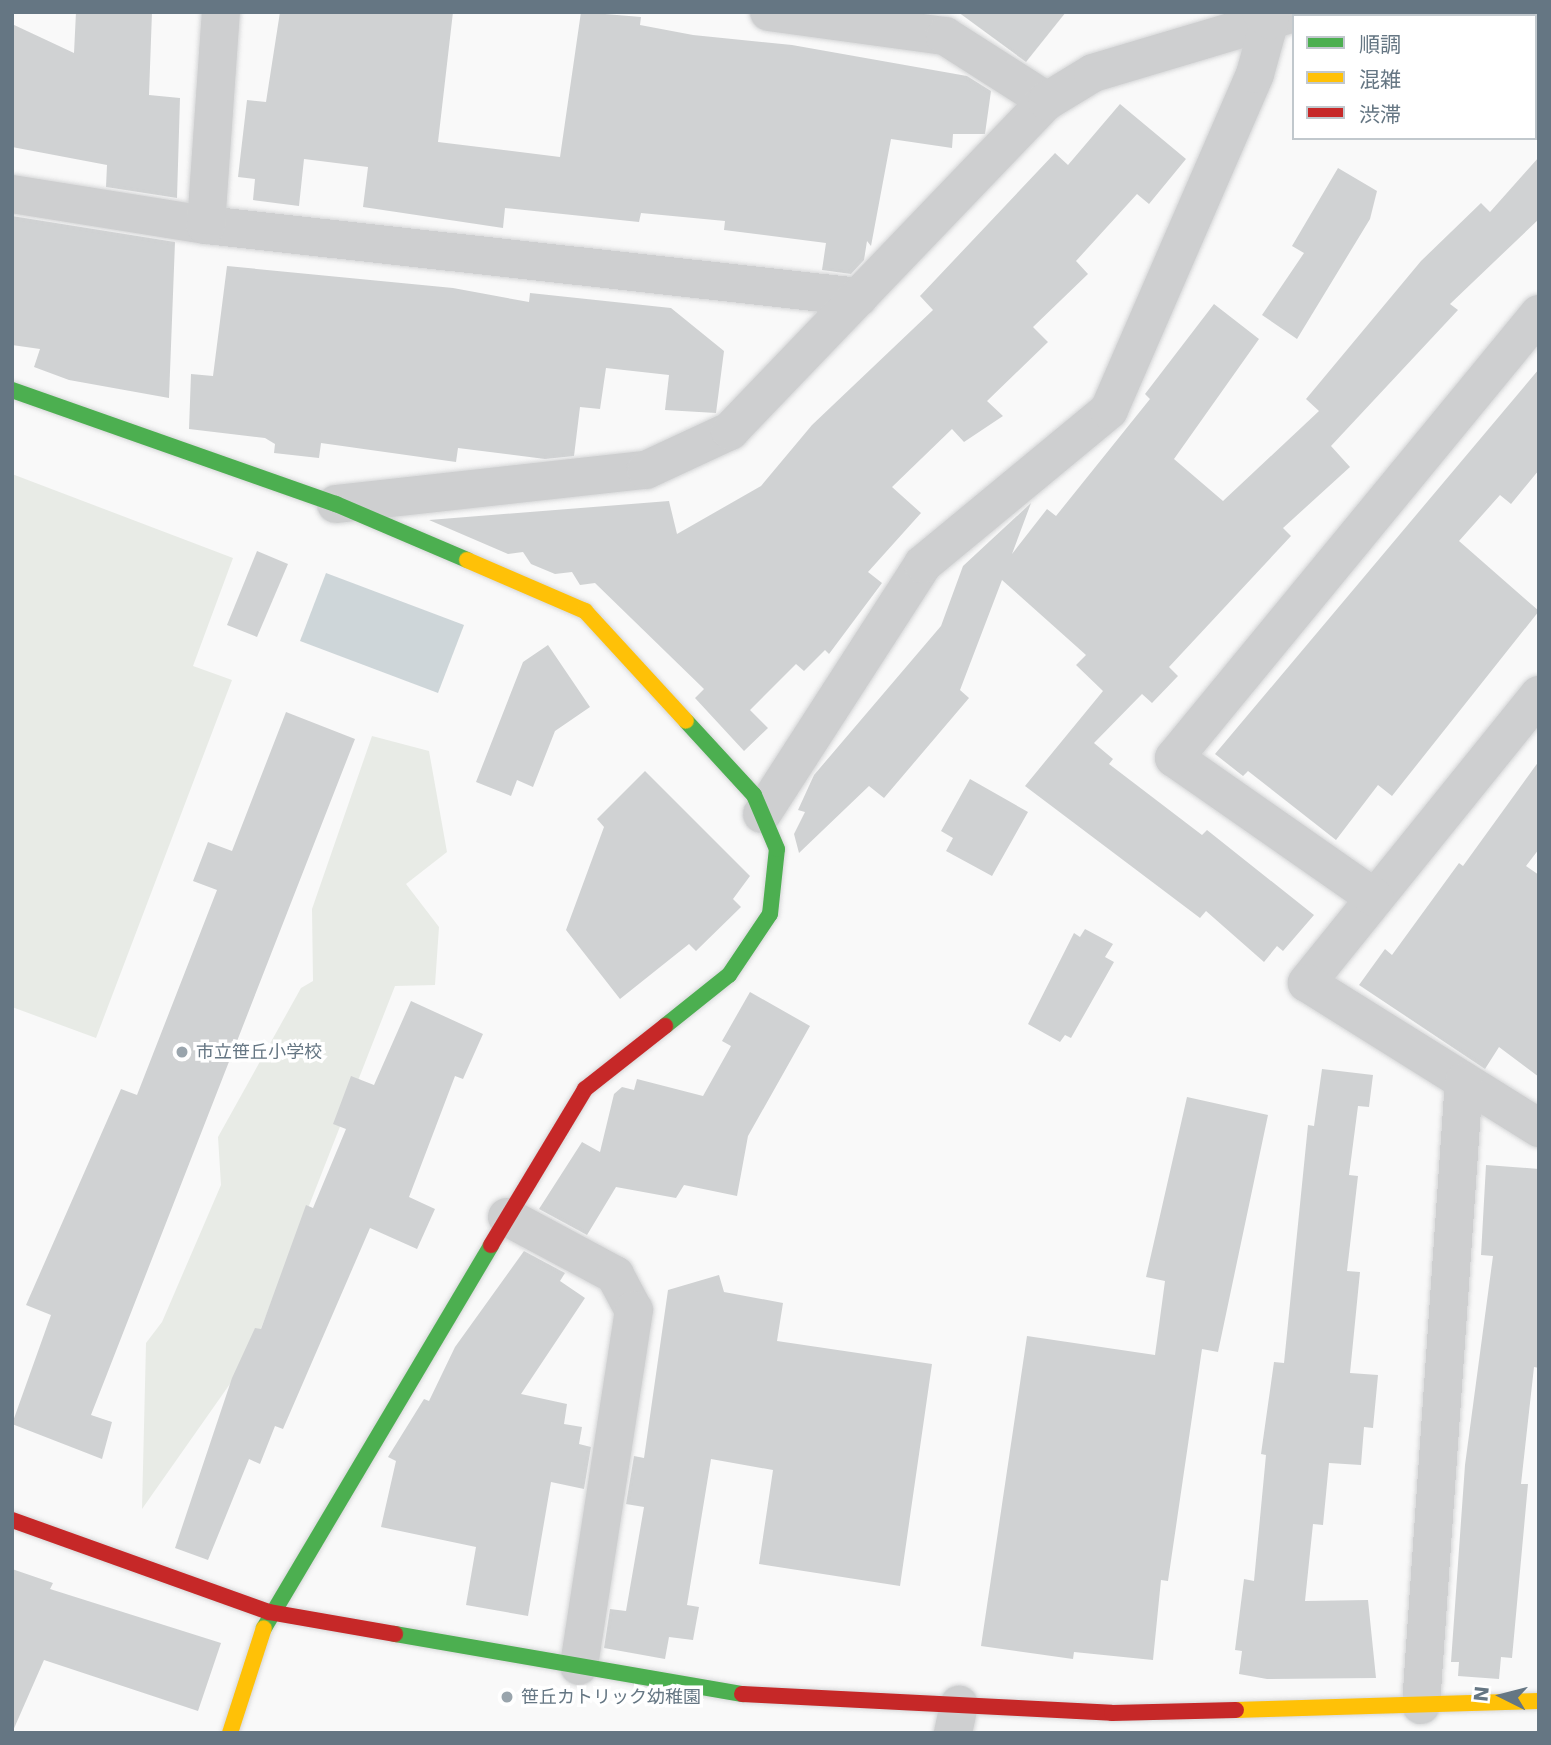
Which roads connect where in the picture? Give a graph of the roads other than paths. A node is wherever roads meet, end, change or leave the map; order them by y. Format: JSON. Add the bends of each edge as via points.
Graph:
{"nodes":[{"id":1,"x":221,"y":12,"type":"edge"},
{"id":2,"x":769,"y":12,"type":"edge"},
{"id":3,"x":1276,"y":15,"type":"edge"},
{"id":4,"x":1047,"y":101,"type":"junction"},
{"id":5,"x":12,"y":194,"type":"edge"},
{"id":6,"x":206,"y":225,"type":"junction"},
{"id":7,"x":859,"y":297,"type":"junction"},
{"id":8,"x":1539,"y":314,"type":"edge"},
{"id":9,"x":12,"y":390,"type":"edge"},
{"id":10,"x":336,"y":504,"type":"junction"},
{"id":11,"x":1539,"y":695,"type":"edge"},
{"id":12,"x":762,"y":814,"type":"junction"},
{"id":13,"x":1375,"y":898,"type":"junction"},
{"id":14,"x":1464,"y":1081,"type":"junction"},
{"id":15,"x":1539,"y":1128,"type":"edge"},
{"id":16,"x":507,"y":1217,"type":"junction"},
{"id":17,"x":12,"y":1520,"type":"edge"},
{"id":18,"x":269,"y":1612,"type":"junction"},
{"id":19,"x":579,"y":1666,"type":"junction"},
{"id":20,"x":1539,"y":1702,"type":"edge"},
{"id":21,"x":1421,"y":1705,"type":"junction"},
{"id":22,"x":956,"y":1719,"type":"edge"},
{"id":23,"x":1070,"y":1722,"type":"edge"},
{"id":24,"x":230,"y":1733,"type":"edge"}],
"edges":[{"from":1,"to":6,"type":"street"},
{"from":2,"to":4,"type":"street","via":[[945,36]]},
{"from":3,"to":4,"type":"street","via":[[1093,73]]},
{"from":3,"to":12,"type":"street","via":[[1255,74],[1109,410],[923,564]]},
{"from":4,"to":7,"type":"street"},
{"from":5,"to":6,"type":"street"},
{"from":6,"to":7,"type":"street"},
{"from":7,"to":10,"type":"street","via":[[730,431],[646,470]]},
{"from":8,"to":13,"type":"street","via":[[1174,758]]},
{"from":9,"to":10,"type":"street"},
{"from":10,"to":12,"type":"street","via":[[585,611],[754,795]]},
{"from":11,"to":13,"type":"street"},
{"from":12,"to":16,"type":"street","via":[[777,849],[771,914],[729,975],[584,1089]]},
{"from":13,"to":14,"type":"street","via":[[1307,983]]},
{"from":14,"to":15,"type":"street"},
{"from":14,"to":21,"type":"street"},
{"from":16,"to":18,"type":"street"},
{"from":16,"to":19,"type":"street","via":[[615,1275],[634,1310]]},
{"from":17,"to":18,"type":"street"},
{"from":18,"to":19,"type":"street"},
{"from":18,"to":24,"type":"street"},
{"from":19,"to":22,"type":"street","via":[[742,1694]]},
{"from":20,"to":21,"type":"street"},
{"from":21,"to":23,"type":"street"},
{"from":22,"to":23,"type":"street"}]}
